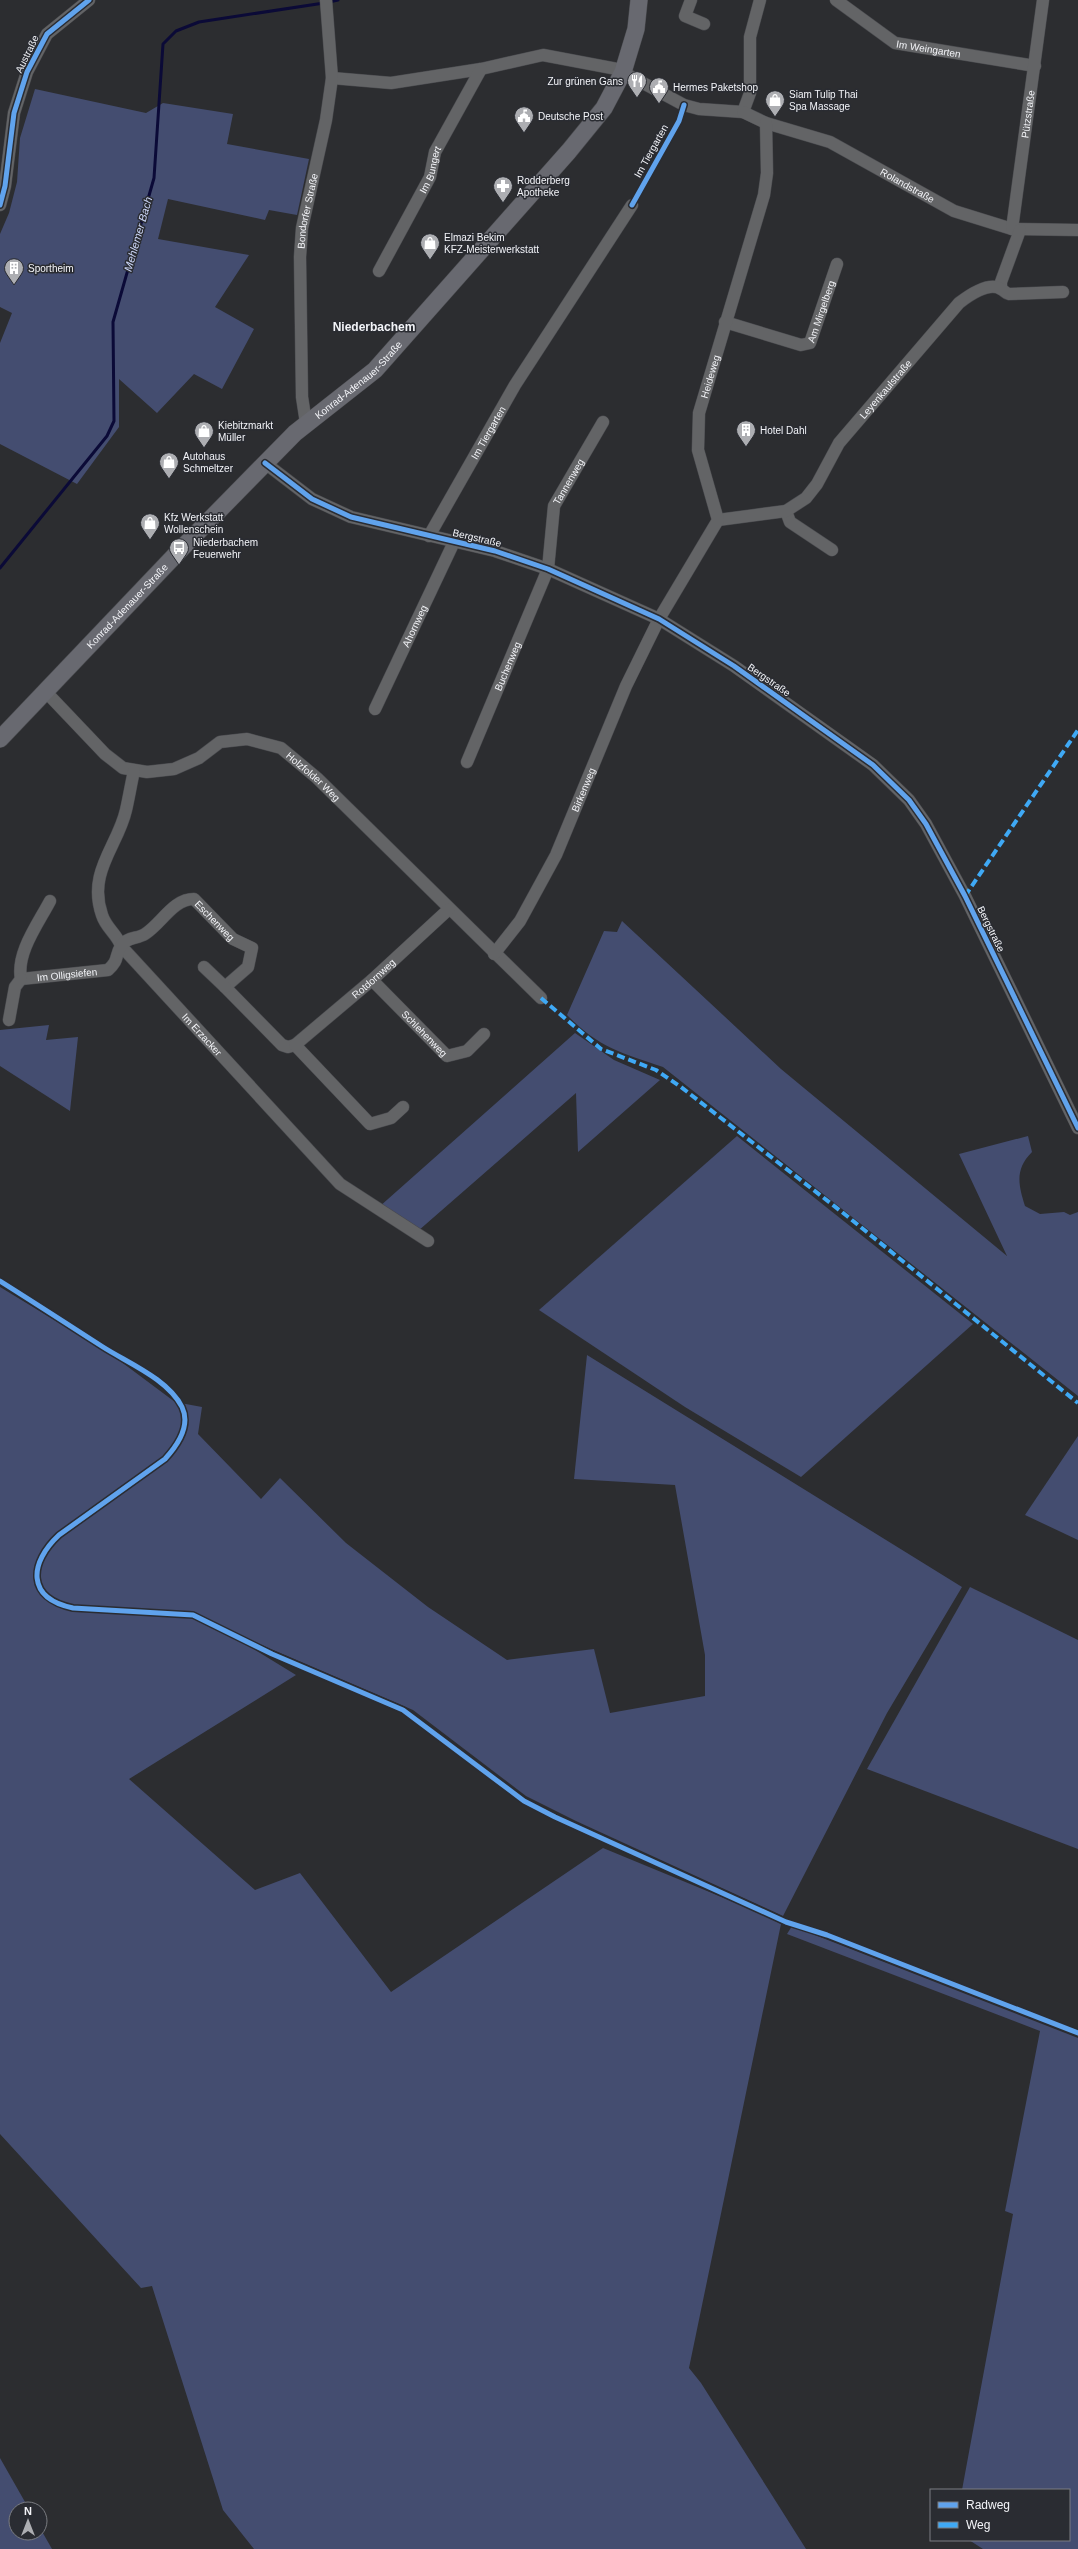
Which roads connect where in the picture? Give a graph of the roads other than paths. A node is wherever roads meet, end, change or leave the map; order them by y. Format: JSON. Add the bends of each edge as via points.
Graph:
{"nodes":[{"id":1,"x":89,"y":0,"type":"edge"},
{"id":2,"x":326,"y":0,"type":"edge"},
{"id":3,"x":639,"y":0,"type":"edge"},
{"id":4,"x":690,"y":0,"type":"edge"},
{"id":5,"x":760,"y":0,"type":"edge"},
{"id":6,"x":836,"y":0,"type":"edge"},
{"id":7,"x":1043,"y":0,"type":"edge"},
{"id":8,"x":704,"y":24,"type":"dead end"},
{"id":9,"x":1035,"y":66,"type":"junction"},
{"id":10,"x":481,"y":69,"type":"junction"},
{"id":11,"x":623,"y":72,"type":"junction"},
{"id":12,"x":332,"y":78,"type":"junction"},
{"id":13,"x":743,"y":112,"type":"junction"},
{"id":14,"x":766,"y":123,"type":"junction"},
{"id":15,"x":0,"y":205,"type":"edge"},
{"id":16,"x":632,"y":205,"type":"dead end"},
{"id":17,"x":1016,"y":229,"type":"junction"},
{"id":18,"x":1078,"y":230,"type":"edge"},
{"id":19,"x":837,"y":264,"type":"dead end"},
{"id":20,"x":379,"y":271,"type":"dead end"},
{"id":21,"x":1002,"y":289,"type":"junction"},
{"id":22,"x":1063,"y":292,"type":"dead end"},
{"id":23,"x":725,"y":322,"type":"junction"},
{"id":24,"x":603,"y":422,"type":"dead end"},
{"id":25,"x":306,"y":423,"type":"junction"},
{"id":26,"x":265,"y":463,"type":"junction"},
{"id":27,"x":786,"y":511,"type":"junction"},
{"id":28,"x":718,"y":520,"type":"junction"},
{"id":29,"x":429,"y":536,"type":"junction"},
{"id":30,"x":454,"y":542,"type":"junction"},
{"id":31,"x":832,"y":550,"type":"dead end"},
{"id":32,"x":548,"y":569,"type":"junction"},
{"id":33,"x":659,"y":619,"type":"junction"},
{"id":34,"x":46,"y":692,"type":"junction"},
{"id":35,"x":375,"y":709,"type":"dead end"},
{"id":36,"x":0,"y":739,"type":"edge"},
{"id":37,"x":466,"y":762,"type":"dead end"},
{"id":38,"x":134,"y":771,"type":"junction"},
{"id":39,"x":50,"y":901,"type":"dead end"},
{"id":40,"x":449,"y":909,"type":"junction"},
{"id":41,"x":120,"y":946,"type":"junction"},
{"id":42,"x":494,"y":954,"type":"junction"},
{"id":43,"x":204,"y":967,"type":"dead end"},
{"id":44,"x":21,"y":979,"type":"junction"},
{"id":45,"x":372,"y":980,"type":"junction"},
{"id":46,"x":225,"y":987,"type":"junction"},
{"id":47,"x":541,"y":998,"type":"dead end"},
{"id":48,"x":9,"y":1020,"type":"dead end"},
{"id":49,"x":484,"y":1034,"type":"dead end"},
{"id":50,"x":295,"y":1045,"type":"junction"},
{"id":51,"x":403,"y":1107,"type":"dead end"},
{"id":52,"x":1078,"y":1128,"type":"edge"},
{"id":53,"x":428,"y":1240,"type":"dead end"}],
"edges":[{"from":1,"to":15,"type":"street","name":"Austraße","via":[[47,34],[27,72],[14,113],[5,186]]},
{"from":2,"to":12,"type":"street","name":"Bondorfer Straße"},
{"from":3,"to":11,"type":"main road","name":"Konrad-Adenauer-Straße","via":[[636,29]]},
{"from":4,"to":8,"type":"street","via":[[685,16]]},
{"from":5,"to":13,"type":"street","via":[[750,37],[750,93]]},
{"from":6,"to":9,"type":"street","name":"Im Weingarten","via":[[895,43]]},
{"from":7,"to":9,"type":"street","name":"Pützstraße"},
{"from":9,"to":17,"type":"street","name":"Pützstraße"},
{"from":10,"to":11,"type":"street","via":[[543,55],[607,66]]},
{"from":10,"to":12,"type":"street","via":[[391,83]]},
{"from":10,"to":20,"type":"street","name":"Im Bungert","via":[[435,152],[430,177]]},
{"from":11,"to":13,"type":"street","via":[[684,105],[699,109]]},
{"from":11,"to":25,"type":"main road","name":"Konrad-Adenauer-Straße","via":[[604,108],[569,151],[395,350],[375,370]]},
{"from":12,"to":25,"type":"street","name":"Bondorfer Straße","via":[[326,120],[302,228],[302,397]]},
{"from":13,"to":14,"type":"street","name":"Rolandstraße"},
{"from":14,"to":17,"type":"street","name":"Rolandstraße","via":[[830,142],[954,211]]},
{"from":14,"to":23,"type":"street","name":"Heideweg","via":[[767,173],[764,195]]},
{"from":16,"to":29,"type":"street","name":"Im Tiergarten","via":[[515,385]]},
{"from":17,"to":18,"type":"street","name":"Rolandstraße"},
{"from":17,"to":21,"type":"street"},
{"from":19,"to":23,"type":"street","name":"Am Mirgelberg","via":[[814,340],[810,343],[801,345]]},
{"from":21,"to":22,"type":"street","name":"Leyenkaulstraße","via":[[1009,294]]},
{"from":21,"to":27,"type":"street","name":"Leyenkaulstraße","via":[[983,290],[959,303],[839,443],[812,492],[797,506]]},
{"from":23,"to":28,"type":"street","name":"Heideweg","via":[[699,413],[698,450]]},
{"from":24,"to":32,"type":"street","name":"Tannenweg","via":[[554,506]]},
{"from":25,"to":26,"type":"main road","name":"Konrad-Adenauer-Straße"},
{"from":26,"to":29,"type":"street","name":"Bergstraße","via":[[312,499],[351,517]]},
{"from":26,"to":34,"type":"main road","name":"Konrad-Adenauer-Straße"},
{"from":27,"to":28,"type":"street","name":"Leyenkaulstraße"},
{"from":27,"to":31,"type":"street","via":[[790,522]]},
{"from":28,"to":33,"type":"street"},
{"from":29,"to":30,"type":"street","name":"Bergstraße"},
{"from":30,"to":32,"type":"street","name":"Bergstraße","via":[[495,551]]},
{"from":30,"to":35,"type":"street","name":"Ahornweg"},
{"from":32,"to":33,"type":"street","name":"Bergstraße"},
{"from":32,"to":37,"type":"street","name":"Buchenweg"},
{"from":33,"to":42,"type":"street","name":"Birkenweg","via":[[626,686],[556,855],[520,921]]},
{"from":33,"to":52,"type":"street","name":"Bergstraße","via":[[734,666],[833,735],[873,765],[909,800],[926,824],[965,896]]},
{"from":34,"to":36,"type":"main road","name":"Konrad-Adenauer-Straße"},
{"from":34,"to":38,"type":"street","name":"Holzfolder Weg","via":[[105,754],[123,768]]},
{"from":38,"to":40,"type":"street","name":"Holzfolder Weg","via":[[174,769],[200,758],[220,742],[247,739],[281,748],[317,778]]},
{"from":38,"to":41,"type":"street","name":"Im Erzacker","via":[[126,810],[104,858],[100,877],[102,914],[109,930],[118,938]]},
{"from":39,"to":44,"type":"street","via":[[23,954],[19,969]]},
{"from":40,"to":42,"type":"street","name":"Holzfolder Weg"},
{"from":40,"to":45,"type":"street","name":"Rotdornweg"},
{"from":41,"to":44,"type":"street","name":"Im Olligsiefen","via":[[116,962],[108,970]]},
{"from":41,"to":46,"type":"street","name":"Eschenweg","via":[[130,938],[144,935],[180,902],[194,899],[233,939],[252,948],[248,967]]},
{"from":41,"to":53,"type":"street","name":"Im Erzacker","via":[[340,1184]]},
{"from":42,"to":47,"type":"street","name":"Holzfolder Weg"},
{"from":43,"to":46,"type":"street"},
{"from":44,"to":48,"type":"street","via":[[15,987]]},
{"from":45,"to":49,"type":"street","name":"Schlehenweg","via":[[446,1056],[467,1051]]},
{"from":45,"to":50,"type":"street","name":"Rotdornweg"},
{"from":46,"to":50,"type":"street","via":[[282,1045]]},
{"from":50,"to":51,"type":"street","via":[[370,1124],[391,1118]]}]}
